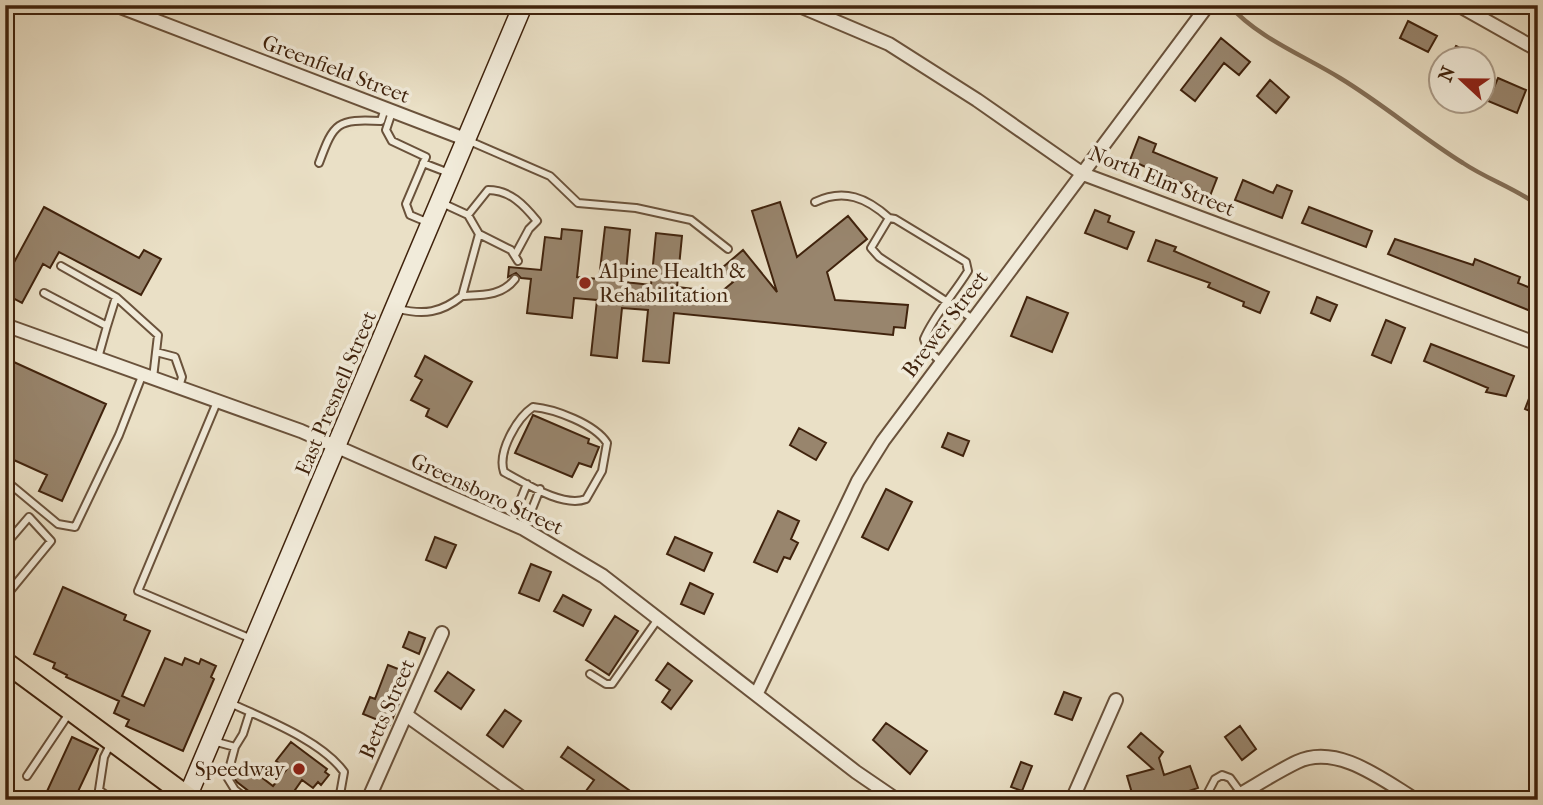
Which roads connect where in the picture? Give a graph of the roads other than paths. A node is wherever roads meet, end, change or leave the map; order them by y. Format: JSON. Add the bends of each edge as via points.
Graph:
{"nodes":[{"id":1,"x":115,"y":5,"type":"edge"},
{"id":2,"x":523,"y":5,"type":"edge"},
{"id":3,"x":797,"y":5,"type":"edge"},
{"id":4,"x":1458,"y":5,"type":"edge"},
{"id":5,"x":1203,"y":7,"type":"edge"},
{"id":6,"x":1538,"y":50,"type":"edge"},
{"id":7,"x":389,"y":110,"type":"junction"},
{"id":8,"x":466,"y":139,"type":"junction"},
{"id":9,"x":319,"y":163,"type":"dead end"},
{"id":10,"x":424,"y":163,"type":"junction"},
{"id":11,"x":451,"y":174,"type":"junction"},
{"id":12,"x":1083,"y":174,"type":"junction"},
{"id":13,"x":440,"y":202,"type":"junction"},
{"id":14,"x":815,"y":202,"type":"dead end"},
{"id":15,"x":465,"y":214,"type":"junction"},
{"id":16,"x":889,"y":218,"type":"junction"},
{"id":17,"x":430,"y":224,"type":"junction"},
{"id":18,"x":479,"y":234,"type":"junction"},
{"id":19,"x":728,"y":249,"type":"dead end"},
{"id":20,"x":61,"y":266,"type":"dead end"},
{"id":21,"x":515,"y":279,"type":"dead end"},
{"id":22,"x":44,"y":293,"type":"dead end"},
{"id":23,"x":463,"y":296,"type":"junction"},
{"id":24,"x":116,"y":297,"type":"junction"},
{"id":25,"x":948,"y":303,"type":"junction"},
{"id":26,"x":396,"y":308,"type":"junction"},
{"id":27,"x":973,"y":319,"type":"junction"},
{"id":28,"x":5,"y":325,"type":"edge"},
{"id":29,"x":107,"y":326,"type":"junction"},
{"id":30,"x":1538,"y":344,"type":"edge"},
{"id":31,"x":156,"y":352,"type":"junction"},
{"id":32,"x":98,"y":360,"type":"junction"},
{"id":33,"x":941,"y":362,"type":"junction"},
{"id":34,"x":147,"y":378,"type":"junction"},
{"id":35,"x":179,"y":389,"type":"junction"},
{"id":36,"x":218,"y":402,"type":"junction"},
{"id":37,"x":338,"y":446,"type":"junction"},
{"id":38,"x":5,"y":480,"type":"edge"},
{"id":39,"x":527,"y":484,"type":"junction"},
{"id":40,"x":540,"y":489,"type":"junction"},
{"id":41,"x":511,"y":523,"type":"junction"},
{"id":42,"x":524,"y":529,"type":"junction"},
{"id":43,"x":5,"y":545,"type":"edge"},
{"id":44,"x":5,"y":597,"type":"edge"},
{"id":45,"x":659,"y":617,"type":"junction"},
{"id":46,"x":5,"y":620,"type":"edge"},
{"id":47,"x":5,"y":628,"type":"edge"},
{"id":48,"x":442,"y":633,"type":"dead end"},
{"id":49,"x":255,"y":640,"type":"junction"},
{"id":50,"x":5,"y":662,"type":"edge"},
{"id":51,"x":590,"y":674,"type":"dead end"},
{"id":52,"x":757,"y":693,"type":"junction"},
{"id":53,"x":1116,"y":700,"type":"dead end"},
{"id":54,"x":229,"y":702,"type":"junction"},
{"id":55,"x":71,"y":711,"type":"junction"},
{"id":56,"x":250,"y":712,"type":"junction"},
{"id":57,"x":406,"y":715,"type":"junction"},
{"id":58,"x":112,"y":741,"type":"junction"},
{"id":59,"x":211,"y":741,"type":"junction"},
{"id":60,"x":234,"y":747,"type":"junction"},
{"id":61,"x":27,"y":776,"type":"dead end"},
{"id":62,"x":879,"y":795,"type":"edge"},
{"id":63,"x":1237,"y":797,"type":"edge"},
{"id":64,"x":189,"y":799,"type":"edge"},
{"id":65,"x":113,"y":800,"type":"edge"},
{"id":66,"x":248,"y":800,"type":"edge"},
{"id":67,"x":339,"y":800,"type":"edge"},
{"id":68,"x":368,"y":800,"type":"edge"},
{"id":69,"x":525,"y":800,"type":"edge"},
{"id":70,"x":897,"y":800,"type":"edge"},
{"id":71,"x":1072,"y":800,"type":"edge"},
{"id":72,"x":1204,"y":800,"type":"edge"},
{"id":73,"x":1416,"y":800,"type":"edge"}],
"edges":[{"from":1,"to":7,"type":"street","name":"Greenfield Street"},
{"from":2,"to":8,"type":"main road","name":"East Presnell Street"},
{"from":3,"to":12,"type":"street","name":"North Elm Street","via":[[888,44]]},
{"from":4,"to":6,"type":"street"},
{"from":5,"to":12,"type":"street","name":"Brewer Street"},
{"from":7,"to":8,"type":"street","name":"Greenfield Street"},
{"from":7,"to":9,"type":"lane","via":[[381,121],[353,119],[340,125],[330,134]]},
{"from":7,"to":10,"type":"lane","via":[[386,130],[392,141],[426,157]]},
{"from":8,"to":11,"type":"main road","name":"East Presnell Street"},
{"from":8,"to":19,"type":"lane","via":[[550,176],[578,203],[636,208],[691,220]]},
{"from":10,"to":11,"type":"lane"},
{"from":10,"to":17,"type":"lane","via":[[405,204],[410,215]]},
{"from":11,"to":13,"type":"main road","name":"East Presnell Street"},
{"from":12,"to":27,"type":"street","name":"Brewer Street"},
{"from":12,"to":30,"type":"street","name":"North Elm Street"},
{"from":13,"to":15,"type":"lane"},
{"from":13,"to":17,"type":"main road","name":"East Presnell Street"},
{"from":14,"to":16,"type":"lane","via":[[850,194]]},
{"from":15,"to":18,"type":"lane"},
{"from":15,"to":18,"type":"lane","via":[[488,190],[504,193],[525,206],[537,221],[528,229],[516,258],[502,244]]},
{"from":16,"to":25,"type":"lane","via":[[871,248]]},
{"from":16,"to":25,"type":"lane","via":[[966,262],[968,271]]},
{"from":17,"to":26,"type":"main road","name":"East Presnell Street"},
{"from":18,"to":23,"type":"lane"},
{"from":20,"to":24,"type":"lane"},
{"from":21,"to":23,"type":"lane","via":[[508,289],[497,293]]},
{"from":22,"to":29,"type":"lane"},
{"from":23,"to":26,"type":"lane","via":[[427,313]]},
{"from":24,"to":29,"type":"lane"},
{"from":24,"to":31,"type":"lane","via":[[158,335]]},
{"from":25,"to":27,"type":"lane"},
{"from":25,"to":33,"type":"lane","via":[[924,339]]},
{"from":26,"to":37,"type":"main road","name":"East Presnell Street"},
{"from":27,"to":33,"type":"street","name":"Brewer Street"},
{"from":28,"to":32,"type":"street","name":"Greensboro Street"},
{"from":29,"to":32,"type":"lane"},
{"from":31,"to":34,"type":"lane"},
{"from":31,"to":35,"type":"lane","via":[[169,354],[179,365]]},
{"from":32,"to":34,"type":"street","name":"Greensboro Street"},
{"from":33,"to":52,"type":"street","name":"Brewer Street","via":[[858,481]]},
{"from":34,"to":35,"type":"street","name":"Greensboro Street"},
{"from":34,"to":38,"type":"lane","via":[[75,527],[58,524]]},
{"from":35,"to":36,"type":"street","name":"Greensboro Street"},
{"from":36,"to":37,"type":"street","name":"Greensboro Street"},
{"from":36,"to":49,"type":"lane","via":[[138,591]]},
{"from":37,"to":41,"type":"street","name":"Greensboro Street"},
{"from":37,"to":49,"type":"main road","name":"East Presnell Street"},
{"from":39,"to":40,"type":"lane"},
{"from":39,"to":40,"type":"lane","via":[[504,472],[501,465],[519,422],[533,407],[603,436],[607,443],[602,471],[586,499],[574,501]]},
{"from":39,"to":41,"type":"lane"},
{"from":40,"to":42,"type":"lane"},
{"from":41,"to":42,"type":"street","name":"Greensboro Street"},
{"from":42,"to":45,"type":"street","name":"Greensboro Street","via":[[603,576]]},
{"from":43,"to":44,"type":"lane","via":[[29,517],[51,541]]},
{"from":45,"to":51,"type":"lane","via":[[612,684]]},
{"from":45,"to":52,"type":"street","name":"Greensboro Street"},
{"from":46,"to":47,"type":"lane"},
{"from":48,"to":57,"type":"street","name":"Betts Street"},
{"from":49,"to":54,"type":"main road","name":"East Presnell Street"},
{"from":50,"to":55,"type":"main road"},
{"from":52,"to":62,"type":"street","name":"Greensboro Street"},
{"from":53,"to":71,"type":"street"},
{"from":54,"to":56,"type":"lane"},
{"from":54,"to":59,"type":"main road","name":"East Presnell Street"},
{"from":55,"to":58,"type":"main road"},
{"from":55,"to":61,"type":"lane"},
{"from":56,"to":60,"type":"lane"},
{"from":56,"to":67,"type":"lane","via":[[337,761],[345,772]]},
{"from":57,"to":68,"type":"street","name":"Betts Street"},
{"from":57,"to":69,"type":"street"},
{"from":58,"to":64,"type":"main road"},
{"from":58,"to":65,"type":"lane","via":[[104,757],[99,790]]},
{"from":59,"to":60,"type":"lane"},
{"from":59,"to":64,"type":"main road","name":"East Presnell Street"},
{"from":60,"to":66,"type":"lane","via":[[227,777]]},
{"from":62,"to":70,"type":"street","name":"Greensboro Street"},
{"from":63,"to":72,"type":"lane","via":[[1230,778],[1222,775]]},
{"from":63,"to":73,"type":"street","via":[[1297,762],[1320,756],[1337,758]]}]}
